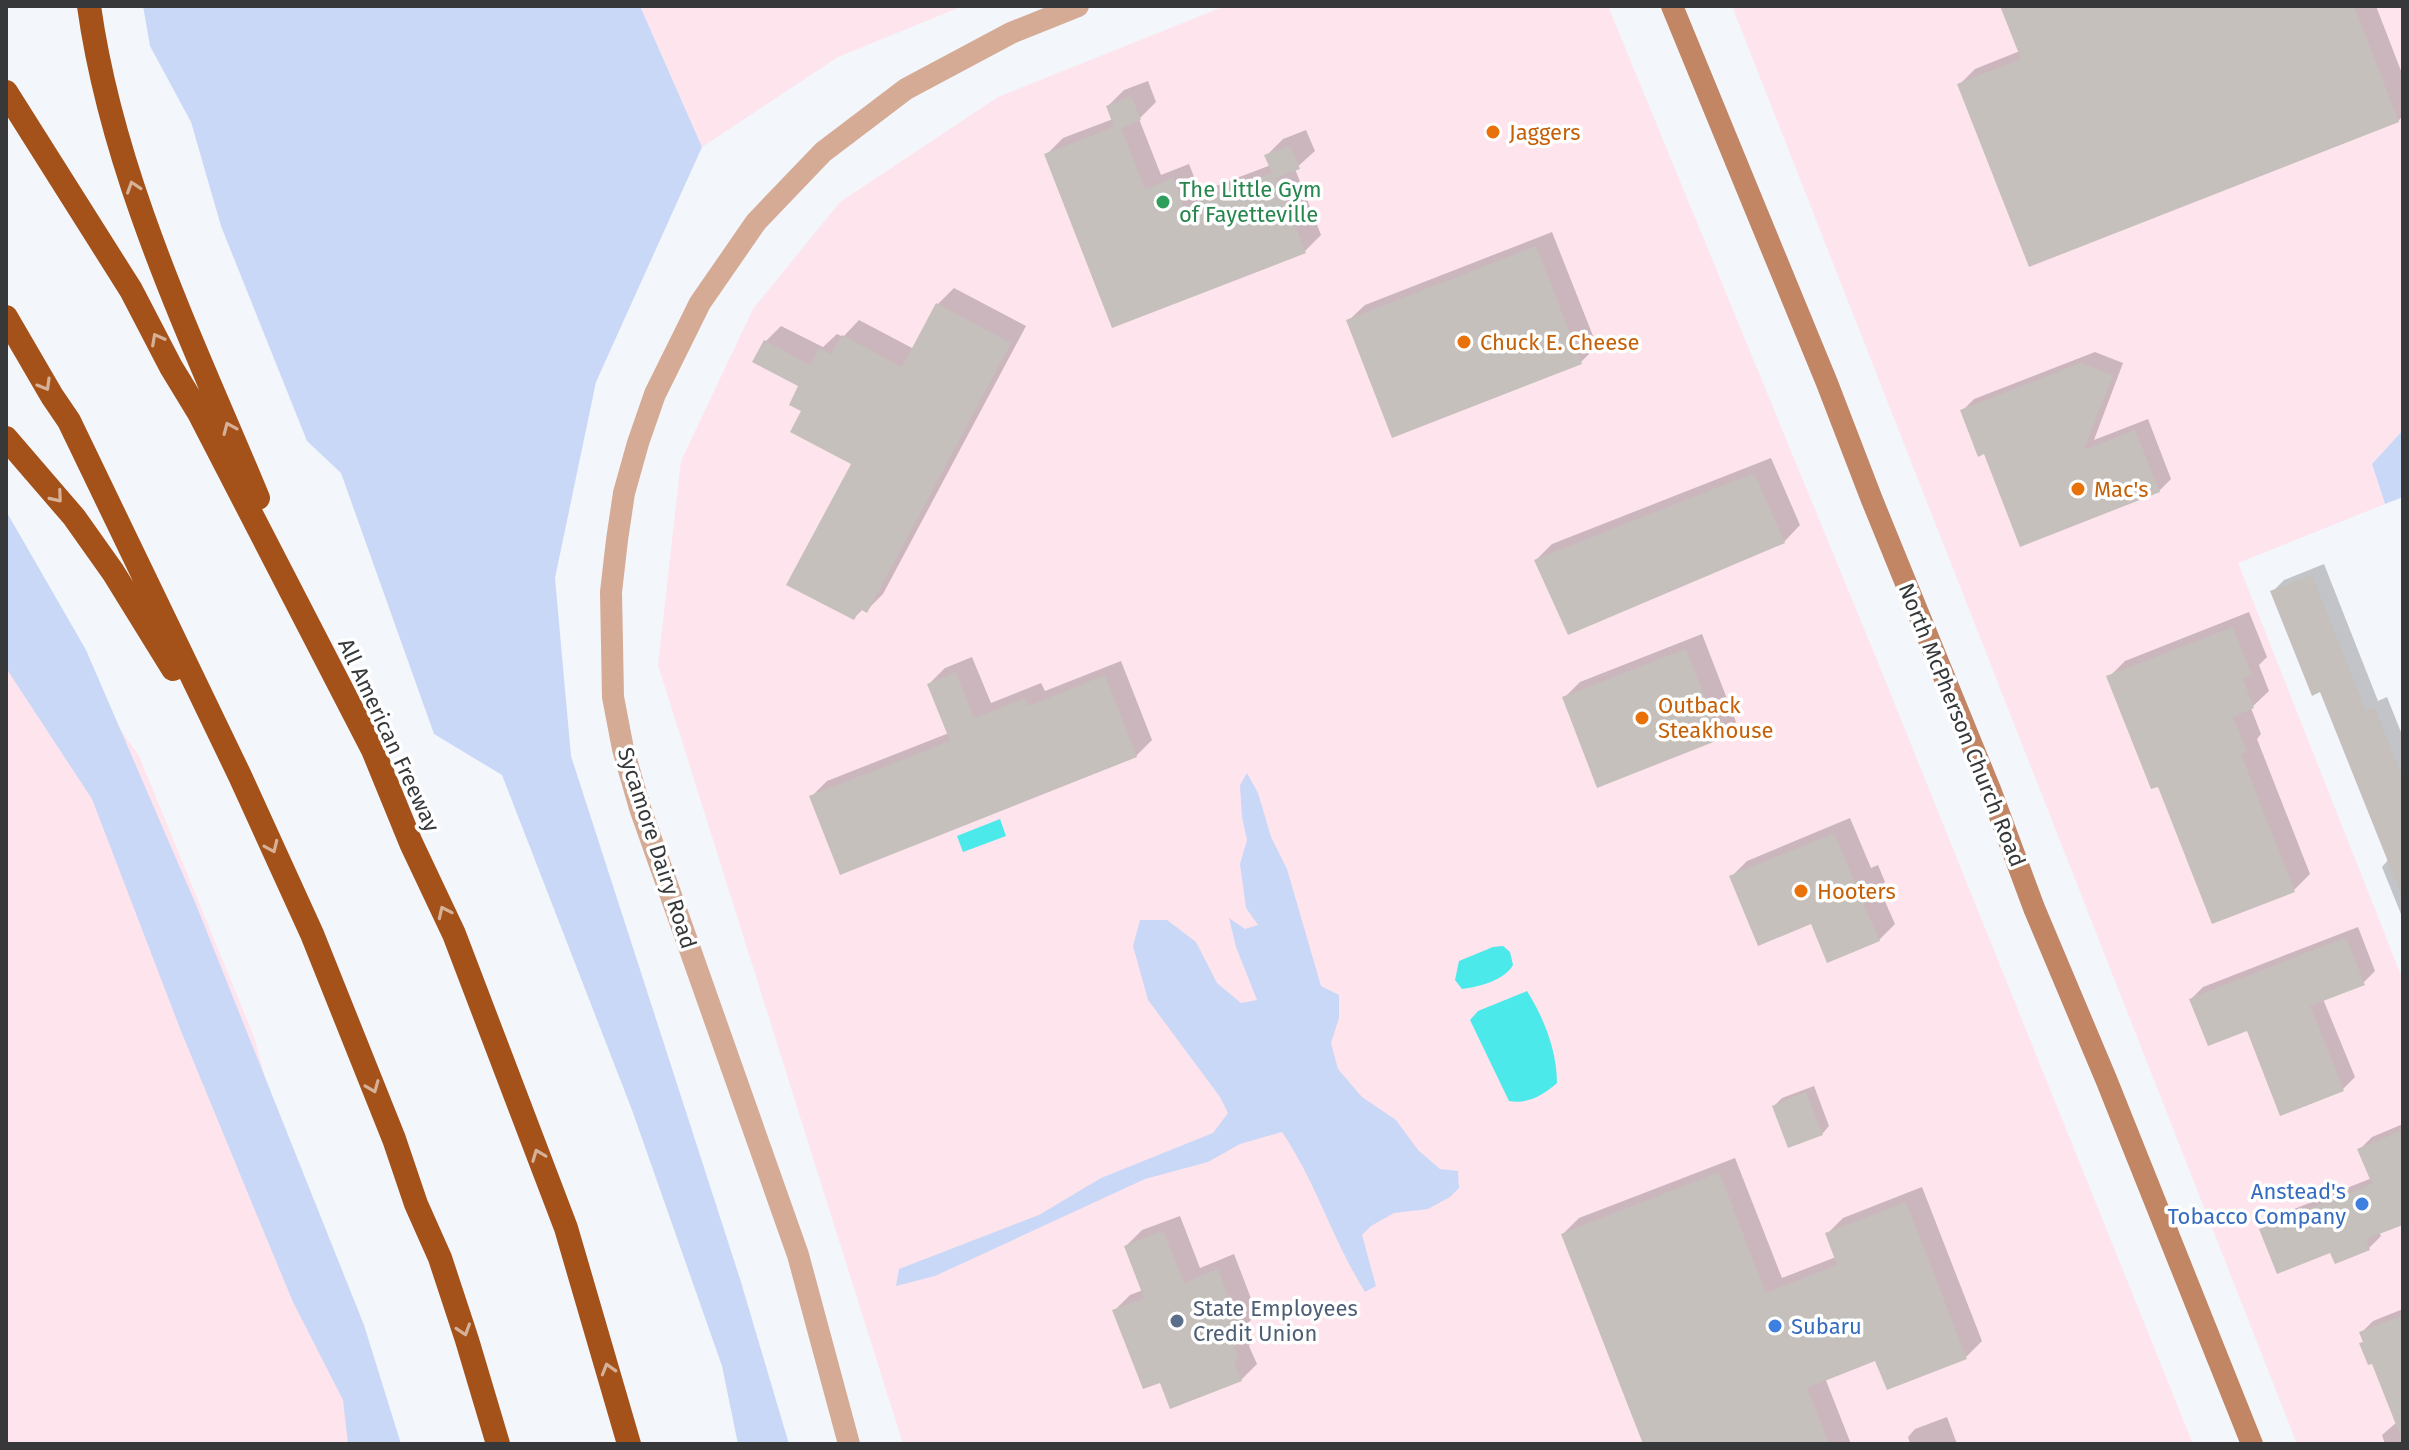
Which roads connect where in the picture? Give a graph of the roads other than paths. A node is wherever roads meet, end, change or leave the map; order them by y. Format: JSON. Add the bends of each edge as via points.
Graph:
{"nodes":[{"id":1,"x":89,"y":6,"type":"edge"},
{"id":2,"x":1078,"y":6,"type":"edge"},
{"id":3,"x":1672,"y":6,"type":"edge"},
{"id":4,"x":6,"y":92,"type":"edge"},
{"id":5,"x":6,"y":317,"type":"edge"},
{"id":6,"x":6,"y":438,"type":"edge"},
{"id":7,"x":324,"y":655,"type":"junction"},
{"id":8,"x":240,"y":776,"type":"junction"},
{"id":9,"x":498,"y":1444,"type":"edge"},
{"id":10,"x":629,"y":1444,"type":"edge"},
{"id":11,"x":849,"y":1444,"type":"edge"},
{"id":12,"x":2252,"y":1444,"type":"edge"}],
"edges":[{"from":7,"to":1,"type":"highway","one_way":true,"via":[[133,190],[96,54]]},
{"from":2,"to":11,"type":"street","name":"Sycamore Dairy Road","via":[[1011,33],[906,89],[823,152],[756,222],[700,303],[655,394],[624,493],[611,592],[613,697],[623,749],[798,1255]]},
{"from":3,"to":12,"type":"main road","name":"North McPherson Church Road"},
{"from":7,"to":4,"type":"highway","name":"All American Freeway","one_way":true,"via":[[131,290]]},
{"from":5,"to":8,"type":"highway","one_way":true,"via":[[69,421]]},
{"from":6,"to":8,"type":"highway","one_way":true,"via":[[113,572]]},
{"from":10,"to":7,"type":"highway","name":"All American Freeway","one_way":true,"via":[[566,1228],[454,934],[373,750]]},
{"from":8,"to":9,"type":"highway","one_way":true,"via":[[312,934],[440,1258]]}]}
